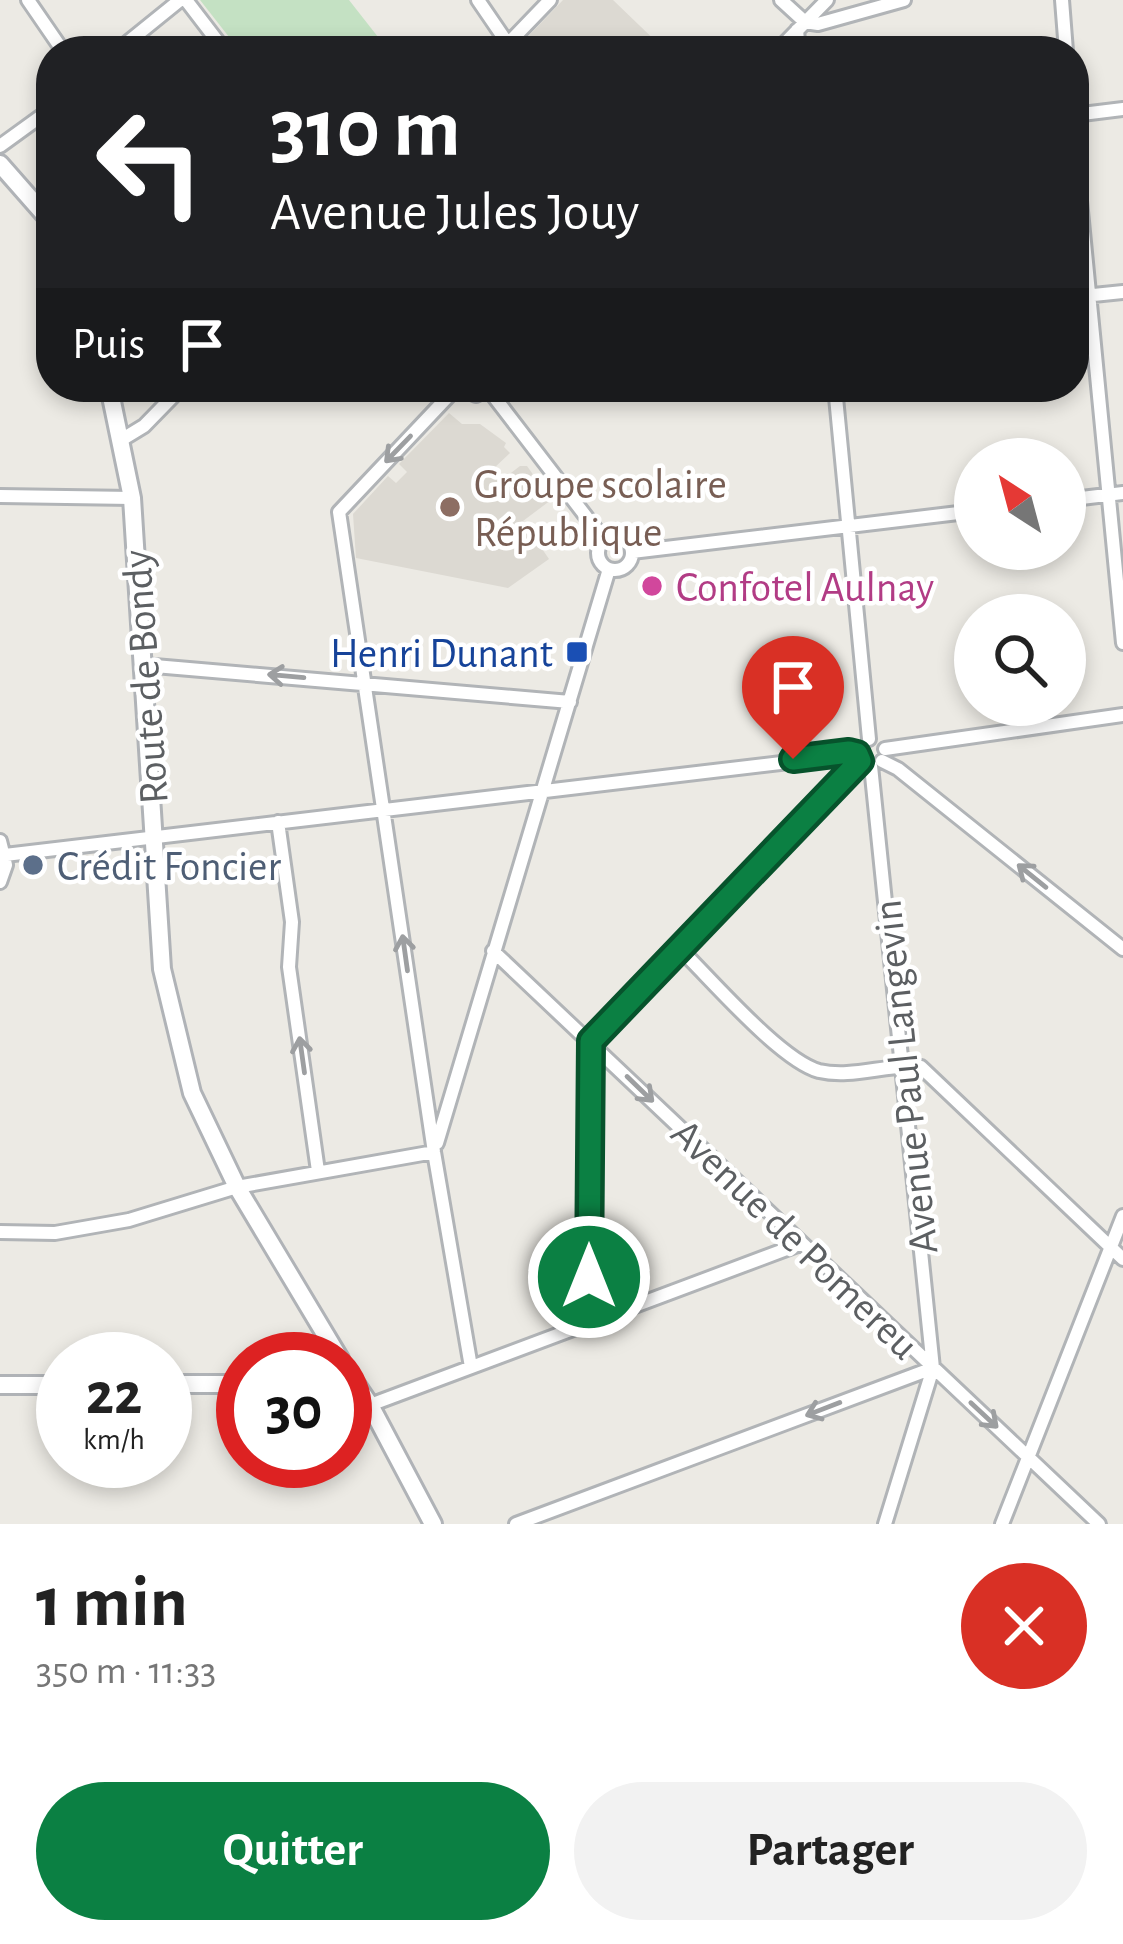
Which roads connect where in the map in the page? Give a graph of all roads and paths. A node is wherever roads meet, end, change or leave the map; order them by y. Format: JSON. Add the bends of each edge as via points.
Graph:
{"nodes":[{"id":1,"x":28,"y":0,"type":"edge"},
{"id":2,"x":183,"y":0,"type":"edge"},
{"id":3,"x":478,"y":0,"type":"edge"},
{"id":4,"x":550,"y":0,"type":"edge"},
{"id":5,"x":781,"y":0,"type":"edge"},
{"id":6,"x":827,"y":0,"type":"edge"},
{"id":7,"x":904,"y":0,"type":"edge"},
{"id":8,"x":1062,"y":0,"type":"edge"},
{"id":9,"x":801,"y":26,"type":"junction"},
{"id":10,"x":53,"y":36,"type":"edge"},
{"id":11,"x":136,"y":36,"type":"edge"},
{"id":12,"x":213,"y":36,"type":"edge"},
{"id":13,"x":499,"y":36,"type":"edge"},
{"id":14,"x":516,"y":36,"type":"edge"},
{"id":15,"x":791,"y":36,"type":"edge"},
{"id":16,"x":801,"y":36,"type":"edge"},
{"id":17,"x":1065,"y":36,"type":"edge"},
{"id":18,"x":1123,"y":109,"type":"edge"},
{"id":19,"x":1089,"y":113,"type":"edge"},
{"id":20,"x":36,"y":121,"type":"edge"},
{"id":21,"x":0,"y":146,"type":"edge"},
{"id":22,"x":0,"y":164,"type":"edge"},
{"id":23,"x":36,"y":205,"type":"edge"},
{"id":24,"x":1089,"y":286,"type":"edge"},
{"id":25,"x":1123,"y":292,"type":"edge"},
{"id":26,"x":1090,"y":296,"type":"junction"},
{"id":27,"x":112,"y":402,"type":"edge"},
{"id":28,"x":167,"y":402,"type":"edge"},
{"id":29,"x":443,"y":402,"type":"edge"},
{"id":30,"x":500,"y":402,"type":"edge"},
{"id":31,"x":836,"y":402,"type":"edge"},
{"id":32,"x":121,"y":440,"type":"junction"},
{"id":33,"x":1116,"y":494,"type":"edge"},
{"id":34,"x":0,"y":496,"type":"edge"},
{"id":35,"x":132,"y":498,"type":"junction"},
{"id":36,"x":1086,"y":498,"type":"edge"},
{"id":37,"x":954,"y":513,"type":"edge"},
{"id":38,"x":848,"y":526,"type":"junction"},
{"id":39,"x":604,"y":541,"type":"junction"},
{"id":40,"x":632,"y":552,"type":"junction"},
{"id":41,"x":609,"y":569,"type":"junction"},
{"id":42,"x":1123,"y":643,"type":"edge"},
{"id":43,"x":143,"y":665,"type":"junction"},
{"id":44,"x":366,"y":684,"type":"junction"},
{"id":45,"x":570,"y":702,"type":"junction"},
{"id":46,"x":1123,"y":715,"type":"edge"},
{"id":47,"x":871,"y":758,"type":"junction"},
{"id":48,"x":545,"y":788,"type":"junction"},
{"id":49,"x":384,"y":807,"type":"junction"},
{"id":50,"x":278,"y":822,"type":"junction"},
{"id":51,"x":155,"y":836,"type":"junction"},
{"id":52,"x":3,"y":848,"type":"edge"},
{"id":53,"x":0,"y":882,"type":"edge"},
{"id":54,"x":680,"y":949,"type":"junction"},
{"id":55,"x":1123,"y":949,"type":"edge"},
{"id":56,"x":494,"y":951,"type":"junction"},
{"id":57,"x":591,"y":1041,"type":"junction"},
{"id":58,"x":904,"y":1065,"type":"junction"},
{"id":59,"x":434,"y":1151,"type":"junction"},
{"id":60,"x":318,"y":1171,"type":"junction"},
{"id":61,"x":237,"y":1187,"type":"junction"},
{"id":62,"x":1123,"y":1216,"type":"edge"},
{"id":63,"x":0,"y":1232,"type":"edge"},
{"id":64,"x":800,"y":1244,"type":"junction"},
{"id":65,"x":1111,"y":1247,"type":"junction"},
{"id":66,"x":1123,"y":1259,"type":"edge"},
{"id":67,"x":589,"y":1324,"type":"junction"},
{"id":68,"x":324,"y":1332,"type":"edge"},
{"id":69,"x":471,"y":1367,"type":"junction"},
{"id":70,"x":933,"y":1368,"type":"junction"},
{"id":71,"x":0,"y":1385,"type":"edge"},
{"id":72,"x":36,"y":1385,"type":"edge"},
{"id":73,"x":372,"y":1404,"type":"edge"},
{"id":74,"x":372,"y":1409,"type":"edge"},
{"id":75,"x":1028,"y":1456,"type":"junction"},
{"id":76,"x":433,"y":1524,"type":"edge"},
{"id":77,"x":516,"y":1524,"type":"edge"},
{"id":78,"x":884,"y":1524,"type":"edge"},
{"id":79,"x":1002,"y":1524,"type":"edge"},
{"id":80,"x":1099,"y":1524,"type":"edge"}],
"edges":[{"from":1,"to":10,"type":"street"},
{"from":2,"to":11,"type":"street"},
{"from":2,"to":12,"type":"street"},
{"from":3,"to":13,"type":"street"},
{"from":4,"to":14,"type":"street"},
{"from":5,"to":9,"type":"street"},
{"from":6,"to":9,"type":"street"},
{"from":7,"to":9,"type":"street"},
{"from":8,"to":17,"type":"street"},
{"from":9,"to":15,"type":"street"},
{"from":9,"to":16,"type":"street"},
{"from":18,"to":19,"type":"street"},
{"from":20,"to":21,"type":"street"},
{"from":22,"to":23,"type":"street"},
{"from":24,"to":26,"type":"street"},
{"from":25,"to":26,"type":"street"},
{"from":26,"to":33,"type":"street"},
{"from":27,"to":32,"type":"street","name":"Route de Bondy"},
{"from":28,"to":32,"type":"street"},
{"from":29,"to":44,"type":"street","one_way":true,"via":[[339,512]]},
{"from":30,"to":39,"type":"street"},
{"from":31,"to":38,"type":"street"},
{"from":32,"to":35,"type":"street","name":"Route de Bondy"},
{"from":33,"to":36,"type":"street"},
{"from":33,"to":42,"type":"street"},
{"from":34,"to":35,"type":"street"},
{"from":35,"to":43,"type":"street","name":"Route de Bondy"},
{"from":37,"to":38,"type":"street"},
{"from":38,"to":40,"type":"street"},
{"from":38,"to":47,"type":"street","via":[[869,739],[859,746]]},
{"from":39,"to":40,"type":"street","via":[[621,538]]},
{"from":39,"to":41,"type":"street","via":[[599,559]]},
{"from":40,"to":41,"type":"street","via":[[626,567]]},
{"from":41,"to":45,"type":"street"},
{"from":44,"to":43,"type":"street","one_way":true},
{"from":43,"to":51,"type":"street","name":"Route de Bondy"},
{"from":44,"to":45,"type":"street"},
{"from":44,"to":49,"type":"street"},
{"from":45,"to":48,"type":"street"},
{"from":46,"to":47,"type":"street"},
{"from":47,"to":48,"type":"street"},
{"from":47,"to":54,"type":"street"},
{"from":55,"to":47,"type":"street","one_way":true,"via":[[898,770]]},
{"from":47,"to":58,"type":"street","name":"Avenue Paul Langevin"},
{"from":48,"to":49,"type":"street"},
{"from":48,"to":56,"type":"street"},
{"from":49,"to":50,"type":"street"},
{"from":59,"to":49,"type":"street","one_way":true},
{"from":50,"to":51,"type":"street"},
{"from":60,"to":50,"type":"street","one_way":true},
{"from":51,"to":52,"type":"street"},
{"from":51,"to":61,"type":"street","name":"Route de Bondy","via":[[162,969],[191,1093]]},
{"from":52,"to":53,"type":"street"},
{"from":54,"to":57,"type":"street"},
{"from":54,"to":58,"type":"street","via":[[795,1059],[819,1071]]},
{"from":56,"to":57,"type":"street","name":"Avenue de Pomereu"},
{"from":56,"to":59,"type":"street"},
{"from":57,"to":64,"type":"street","name":"Avenue de Pomereu","one_way":true},
{"from":57,"to":67,"type":"street"},
{"from":58,"to":65,"type":"street","via":[[921,1067]]},
{"from":58,"to":70,"type":"street","name":"Avenue Paul Langevin"},
{"from":59,"to":60,"type":"street"},
{"from":59,"to":69,"type":"street"},
{"from":60,"to":61,"type":"street"},
{"from":61,"to":63,"type":"street","via":[[129,1220],[55,1233]]},
{"from":61,"to":68,"type":"street","name":"Route de Bondy"},
{"from":62,"to":65,"type":"street"},
{"from":64,"to":67,"type":"street"},
{"from":64,"to":70,"type":"street","name":"Avenue de Pomereu"},
{"from":65,"to":66,"type":"street"},
{"from":65,"to":75,"type":"street"},
{"from":67,"to":69,"type":"street"},
{"from":69,"to":73,"type":"street"},
{"from":70,"to":75,"type":"street","name":"Avenue de Pomereu","one_way":true},
{"from":70,"to":77,"type":"street","one_way":true},
{"from":70,"to":78,"type":"street","name":"Avenue Paul Langevin"},
{"from":71,"to":72,"type":"street"},
{"from":74,"to":76,"type":"street"},
{"from":75,"to":79,"type":"street"},
{"from":75,"to":80,"type":"street","name":"Avenue de Pomereu"}]}
